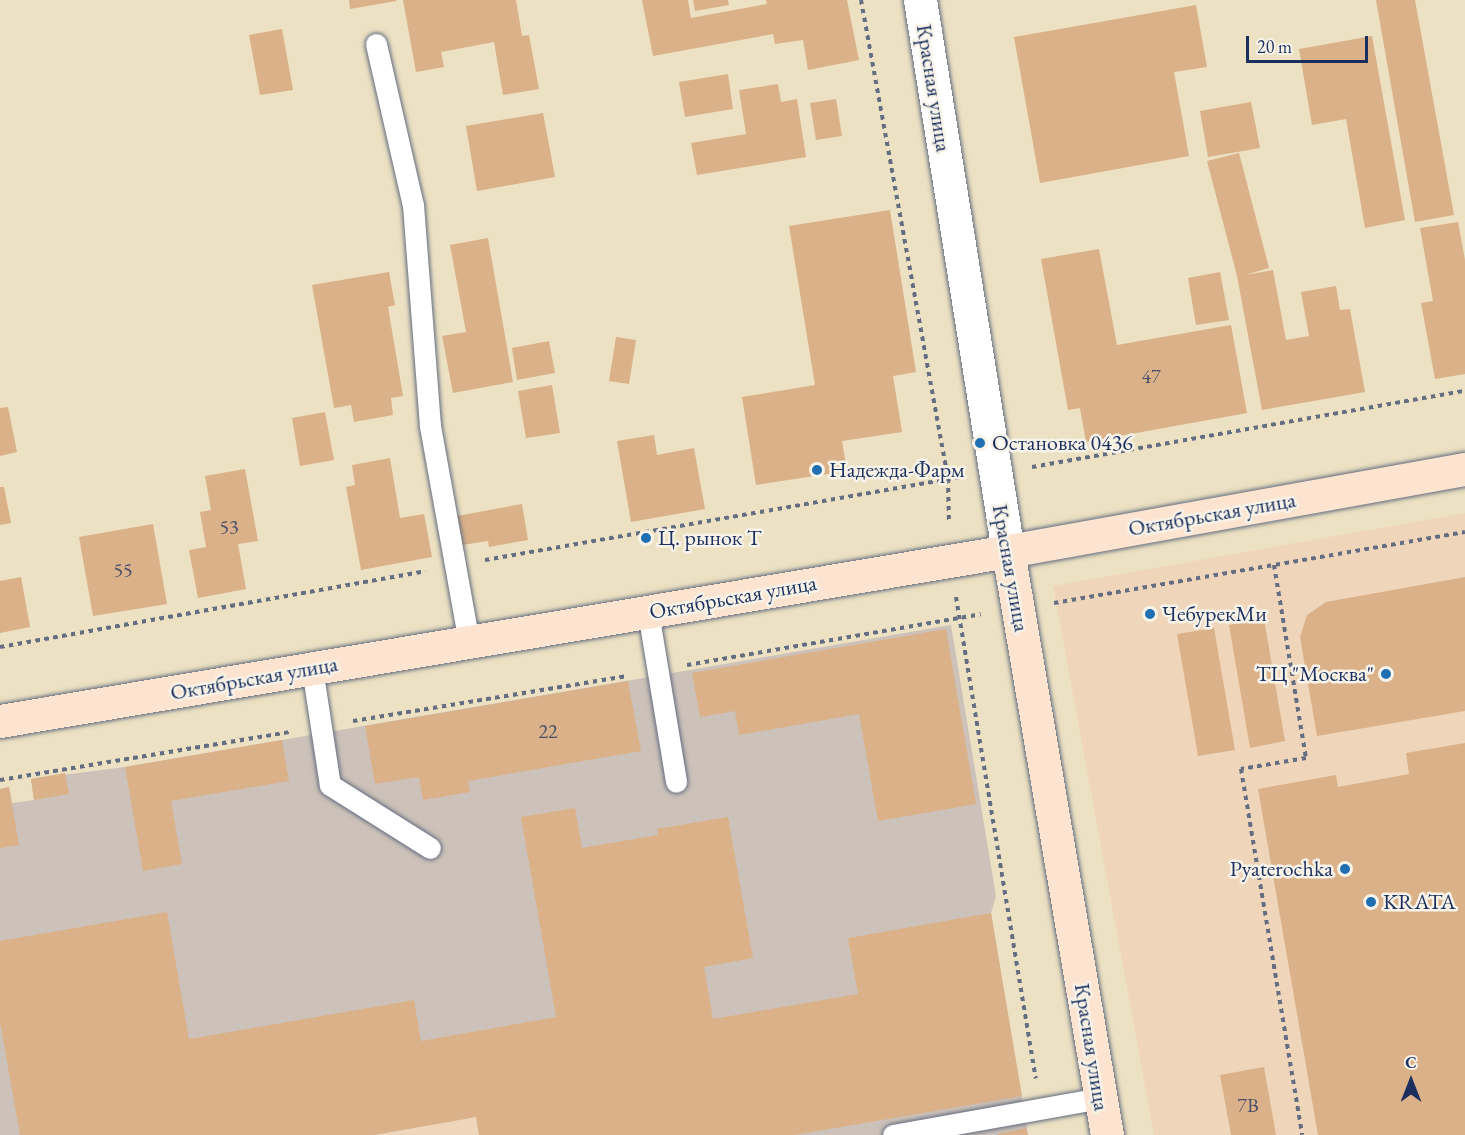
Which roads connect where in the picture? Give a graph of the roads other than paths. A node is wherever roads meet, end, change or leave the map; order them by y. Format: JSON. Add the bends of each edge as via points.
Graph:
{"nodes":[{"id":1,"x":920,"y":0,"type":"edge"},
{"id":2,"x":376,"y":44,"type":"dead end"},
{"id":3,"x":1465,"y":469,"type":"edge"},
{"id":4,"x":1008,"y":551,"type":"junction"},
{"id":5,"x":648,"y":612,"type":"junction"},
{"id":6,"x":469,"y":642,"type":"junction"},
{"id":7,"x":312,"y":669,"type":"junction"},
{"id":8,"x":0,"y":721,"type":"edge"},
{"id":9,"x":676,"y":782,"type":"dead end"},
{"id":10,"x":430,"y":848,"type":"dead end"},
{"id":11,"x":1101,"y":1098,"type":"junction"},
{"id":12,"x":893,"y":1135,"type":"edge"},
{"id":13,"x":1107,"y":1135,"type":"edge"}],
"edges":[{"from":1,"to":4,"type":"street","name":"Красная улица"},
{"from":2,"to":6,"type":"lane","via":[[413,205],[430,426]]},
{"from":3,"to":4,"type":"main road","name":"Октябрьская улица"},
{"from":4,"to":5,"type":"main road","name":"Октябрьская улица"},
{"from":4,"to":11,"type":"main road","name":"Красная улица"},
{"from":5,"to":6,"type":"main road","name":"Октябрьская улица"},
{"from":5,"to":9,"type":"lane"},
{"from":6,"to":7,"type":"main road","name":"Октябрьская улица"},
{"from":7,"to":8,"type":"main road","name":"Октябрьская улица"},
{"from":7,"to":10,"type":"lane","via":[[330,785]]},
{"from":11,"to":12,"type":"lane"},
{"from":11,"to":13,"type":"main road","name":"Красная улица"}]}
